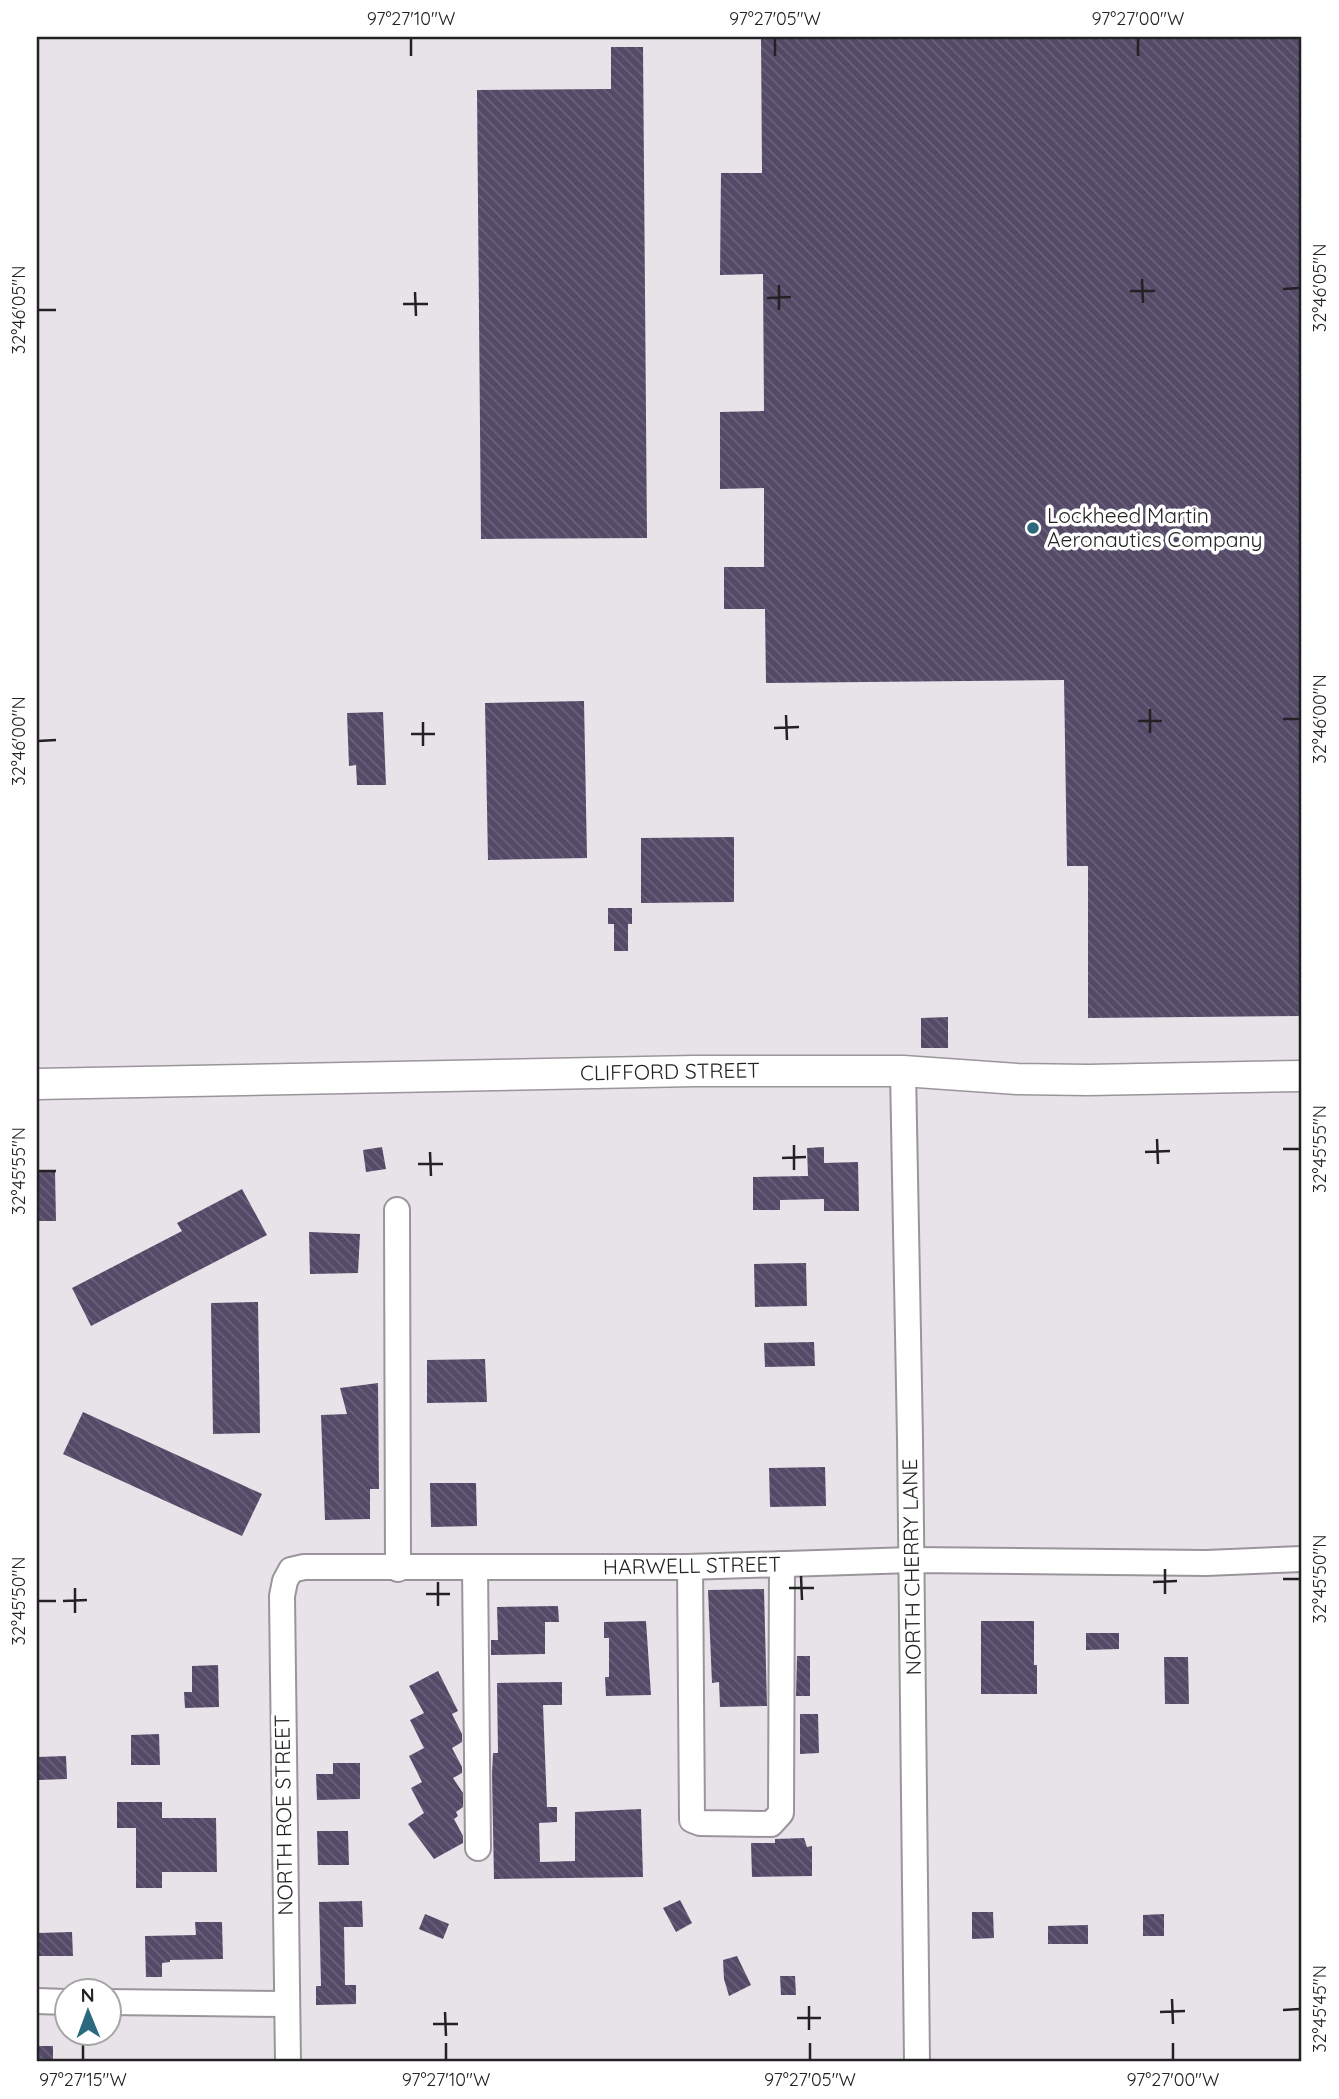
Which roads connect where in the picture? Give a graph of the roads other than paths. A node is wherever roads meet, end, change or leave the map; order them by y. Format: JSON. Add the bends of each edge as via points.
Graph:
{"nodes":[{"id":1,"x":903,"y":1072,"type":"junction"},
{"id":2,"x":1302,"y":1076,"type":"edge"},
{"id":3,"x":37,"y":1084,"type":"edge"},
{"id":4,"x":397,"y":1210,"type":"dead end"},
{"id":5,"x":1302,"y":1559,"type":"edge"},
{"id":6,"x":912,"y":1560,"type":"junction"},
{"id":7,"x":782,"y":1564,"type":"junction"},
{"id":8,"x":690,"y":1567,"type":"junction"},
{"id":9,"x":475,"y":1568,"type":"junction"},
{"id":10,"x":398,"y":1569,"type":"junction"},
{"id":11,"x":291,"y":1570,"type":"joint"},
{"id":12,"x":478,"y":1848,"type":"dead end"},
{"id":13,"x":122,"y":2002,"type":"edge"},
{"id":14,"x":286,"y":2004,"type":"junction"},
{"id":15,"x":288,"y":2062,"type":"edge"},
{"id":16,"x":917,"y":2062,"type":"edge"}],
"edges":[{"from":1,"to":2,"type":"main road","name":"CLIFFORD STREET","via":[[1088,1080]]},
{"from":1,"to":3,"type":"main road","name":"CLIFFORD STREET"},
{"from":1,"to":6,"type":"street","name":"NORTH CHERRY LANE"},
{"from":4,"to":10,"type":"street"},
{"from":5,"to":6,"type":"street","name":"HARWELL STREET","via":[[1206,1563]]},
{"from":6,"to":7,"type":"street","name":"HARWELL STREET"},
{"from":6,"to":16,"type":"street","name":"NORTH CHERRY LANE"},
{"from":7,"to":8,"type":"street","name":"HARWELL STREET"},
{"from":7,"to":8,"type":"street","via":[[781,1813],[771,1824],[692,1820]]},
{"from":8,"to":9,"type":"street","name":"HARWELL STREET"},
{"from":9,"to":10,"type":"street","name":"HARWELL STREET"},
{"from":9,"to":12,"type":"street"},
{"from":10,"to":11,"type":"street","name":"HARWELL STREET"},
{"from":11,"to":14,"type":"street","name":"NORTH ROE STREET","via":[[282,1596]]},
{"from":13,"to":14,"type":"street"},
{"from":14,"to":15,"type":"street","name":"NORTH ROE STREET"}]}
